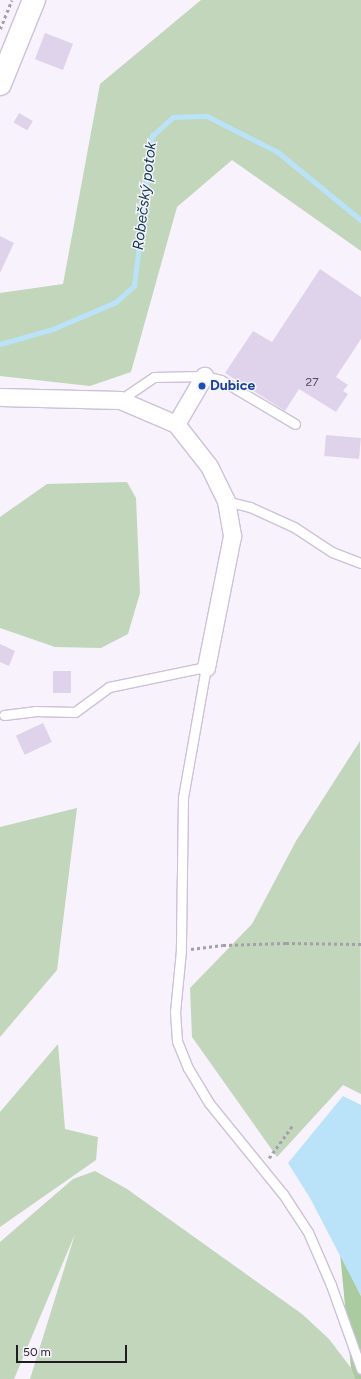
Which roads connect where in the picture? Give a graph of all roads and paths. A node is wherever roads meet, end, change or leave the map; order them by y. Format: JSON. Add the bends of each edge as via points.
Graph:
{"nodes":[{"id":1,"x":12,"y":0,"type":"edge"},
{"id":2,"x":34,"y":0,"type":"edge"},
{"id":3,"x":0,"y":29,"type":"edge"},
{"id":4,"x":0,"y":84,"type":"edge"},
{"id":5,"x":204,"y":376,"type":"junction"},
{"id":6,"x":0,"y":397,"type":"edge"},
{"id":7,"x":120,"y":400,"type":"junction"},
{"id":8,"x":176,"y":424,"type":"junction"},
{"id":9,"x":295,"y":424,"type":"dead end"},
{"id":10,"x":226,"y":501,"type":"junction"},
{"id":11,"x":361,"y":563,"type":"edge"},
{"id":12,"x":206,"y":668,"type":"junction"},
{"id":13,"x":4,"y":715,"type":"dead end"},
{"id":14,"x":361,"y":944,"type":"edge"},
{"id":15,"x":181,"y":950,"type":"junction"},
{"id":16,"x":293,"y":1125,"type":"dead end"},
{"id":17,"x":261,"y":1168,"type":"junction"},
{"id":18,"x":361,"y":1369,"type":"edge"}],
"edges":[{"from":1,"to":3,"type":"path"},
{"from":2,"to":4,"type":"street"},
{"from":5,"to":7,"type":"lane","via":[[154,377]]},
{"from":5,"to":8,"type":"street"},
{"from":5,"to":9,"type":"lane","via":[[221,380]]},
{"from":6,"to":7,"type":"street"},
{"from":7,"to":8,"type":"street"},
{"from":8,"to":10,"type":"street","via":[[209,466]]},
{"from":10,"to":11,"type":"lane","via":[[250,508],[294,527],[332,552]]},
{"from":10,"to":12,"type":"street","via":[[232,536]]},
{"from":12,"to":13,"type":"lane","via":[[109,687],[75,712],[35,711]]},
{"from":12,"to":15,"type":"lane","via":[[183,798]]},
{"from":14,"to":15,"type":"path","via":[[222,944]]},
{"from":15,"to":17,"type":"lane","via":[[175,1012],[177,1041],[188,1068],[209,1103]]},
{"from":16,"to":17,"type":"path"},
{"from":17,"to":18,"type":"lane","via":[[284,1194],[308,1232],[331,1285]]}]}
